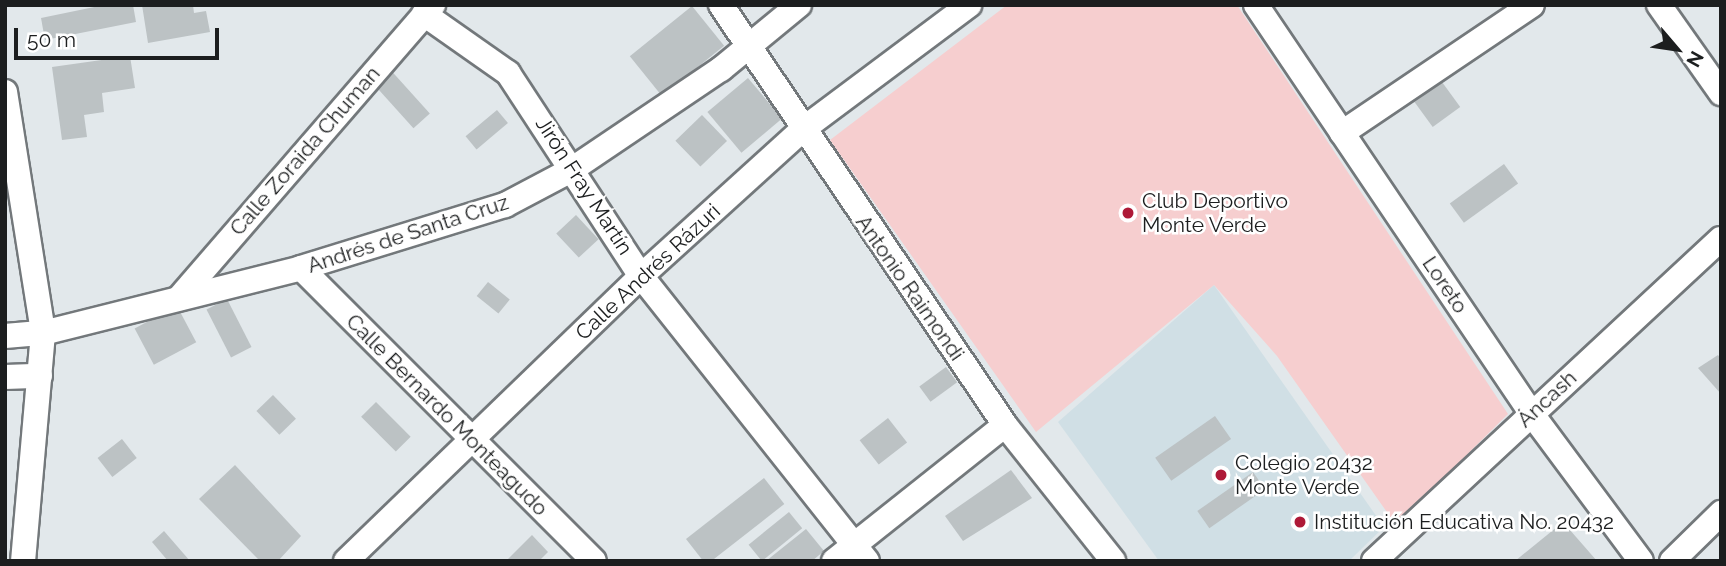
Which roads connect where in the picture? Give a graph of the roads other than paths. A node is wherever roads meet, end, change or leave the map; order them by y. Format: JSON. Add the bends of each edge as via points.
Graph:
{"nodes":[{"id":1,"x":721,"y":5,"type":"edge"},
{"id":2,"x":799,"y":5,"type":"edge"},
{"id":3,"x":969,"y":5,"type":"edge"},
{"id":4,"x":1256,"y":5,"type":"edge"},
{"id":5,"x":1532,"y":5,"type":"edge"},
{"id":6,"x":1659,"y":5,"type":"edge"},
{"id":7,"x":428,"y":10,"type":"edge"},
{"id":8,"x":751,"y":48,"type":"junction"},
{"id":9,"x":5,"y":92,"type":"edge"},
{"id":10,"x":1721,"y":93,"type":"edge"},
{"id":11,"x":802,"y":130,"type":"junction"},
{"id":12,"x":1342,"y":134,"type":"junction"},
{"id":13,"x":571,"y":170,"type":"junction"},
{"id":14,"x":1721,"y":239,"type":"edge"},
{"id":15,"x":301,"y":268,"type":"junction"},
{"id":16,"x":641,"y":276,"type":"junction"},
{"id":17,"x":179,"y":298,"type":"junction"},
{"id":18,"x":43,"y":333,"type":"junction"},
{"id":19,"x":5,"y":336,"type":"edge"},
{"id":20,"x":40,"y":376,"type":"junction"},
{"id":21,"x":5,"y":377,"type":"edge"},
{"id":22,"x":1531,"y":413,"type":"junction"},
{"id":23,"x":1005,"y":425,"type":"junction"},
{"id":24,"x":470,"y":440,"type":"junction"},
{"id":25,"x":1721,"y":513,"type":"edge"},
{"id":26,"x":851,"y":556,"type":"edge"},
{"id":27,"x":23,"y":561,"type":"edge"},
{"id":28,"x":346,"y":561,"type":"edge"},
{"id":29,"x":594,"y":561,"type":"edge"},
{"id":30,"x":1113,"y":561,"type":"edge"},
{"id":31,"x":1374,"y":561,"type":"edge"},
{"id":32,"x":1641,"y":561,"type":"edge"},
{"id":33,"x":1672,"y":561,"type":"edge"}],
"edges":[{"from":1,"to":8,"type":"street","name":"Antonio Raimondi"},
{"from":2,"to":8,"type":"street","name":"Andrés de Santa Cruz"},
{"from":3,"to":11,"type":"street","name":"Calle Andrés Rázuri"},
{"from":4,"to":12,"type":"street","name":"Loreto"},
{"from":5,"to":12,"type":"street"},
{"from":6,"to":10,"type":"street"},
{"from":7,"to":13,"type":"street","name":"Jirón Fray Martín","via":[[508,73]]},
{"from":7,"to":17,"type":"street","name":"Calle Zoraida Chuman"},
{"from":8,"to":11,"type":"street","name":"Antonio Raimondi"},
{"from":8,"to":13,"type":"street","name":"Andrés de Santa Cruz"},
{"from":9,"to":18,"type":"street"},
{"from":11,"to":16,"type":"street","name":"Calle Andrés Rázuri"},
{"from":11,"to":23,"type":"street","name":"Antonio Raimondi"},
{"from":12,"to":22,"type":"street","name":"Loreto"},
{"from":13,"to":15,"type":"street","name":"Andrés de Santa Cruz","via":[[505,205]]},
{"from":13,"to":16,"type":"street","name":"Jirón Fray Martín"},
{"from":14,"to":22,"type":"street","name":"Áncash"},
{"from":15,"to":17,"type":"street","name":"Andrés de Santa Cruz"},
{"from":15,"to":24,"type":"street","name":"Calle Bernardo Monteagudo"},
{"from":16,"to":24,"type":"street","name":"Calle Andrés Rázuri"},
{"from":16,"to":26,"type":"street","name":"Jirón Fray Martín"},
{"from":17,"to":18,"type":"street","name":"Andrés de Santa Cruz"},
{"from":18,"to":19,"type":"street","name":"Andrés de Santa Cruz"},
{"from":18,"to":20,"type":"street"},
{"from":20,"to":21,"type":"street"},
{"from":20,"to":27,"type":"street"},
{"from":22,"to":31,"type":"street","name":"Áncash"},
{"from":22,"to":32,"type":"street","name":"Loreto"},
{"from":23,"to":26,"type":"street"},
{"from":23,"to":30,"type":"street","name":"Antonio Raimondi"},
{"from":24,"to":28,"type":"street","name":"Calle Andrés Rázuri"},
{"from":24,"to":29,"type":"street","name":"Calle Bernardo Monteagudo"},
{"from":25,"to":33,"type":"street"}]}
